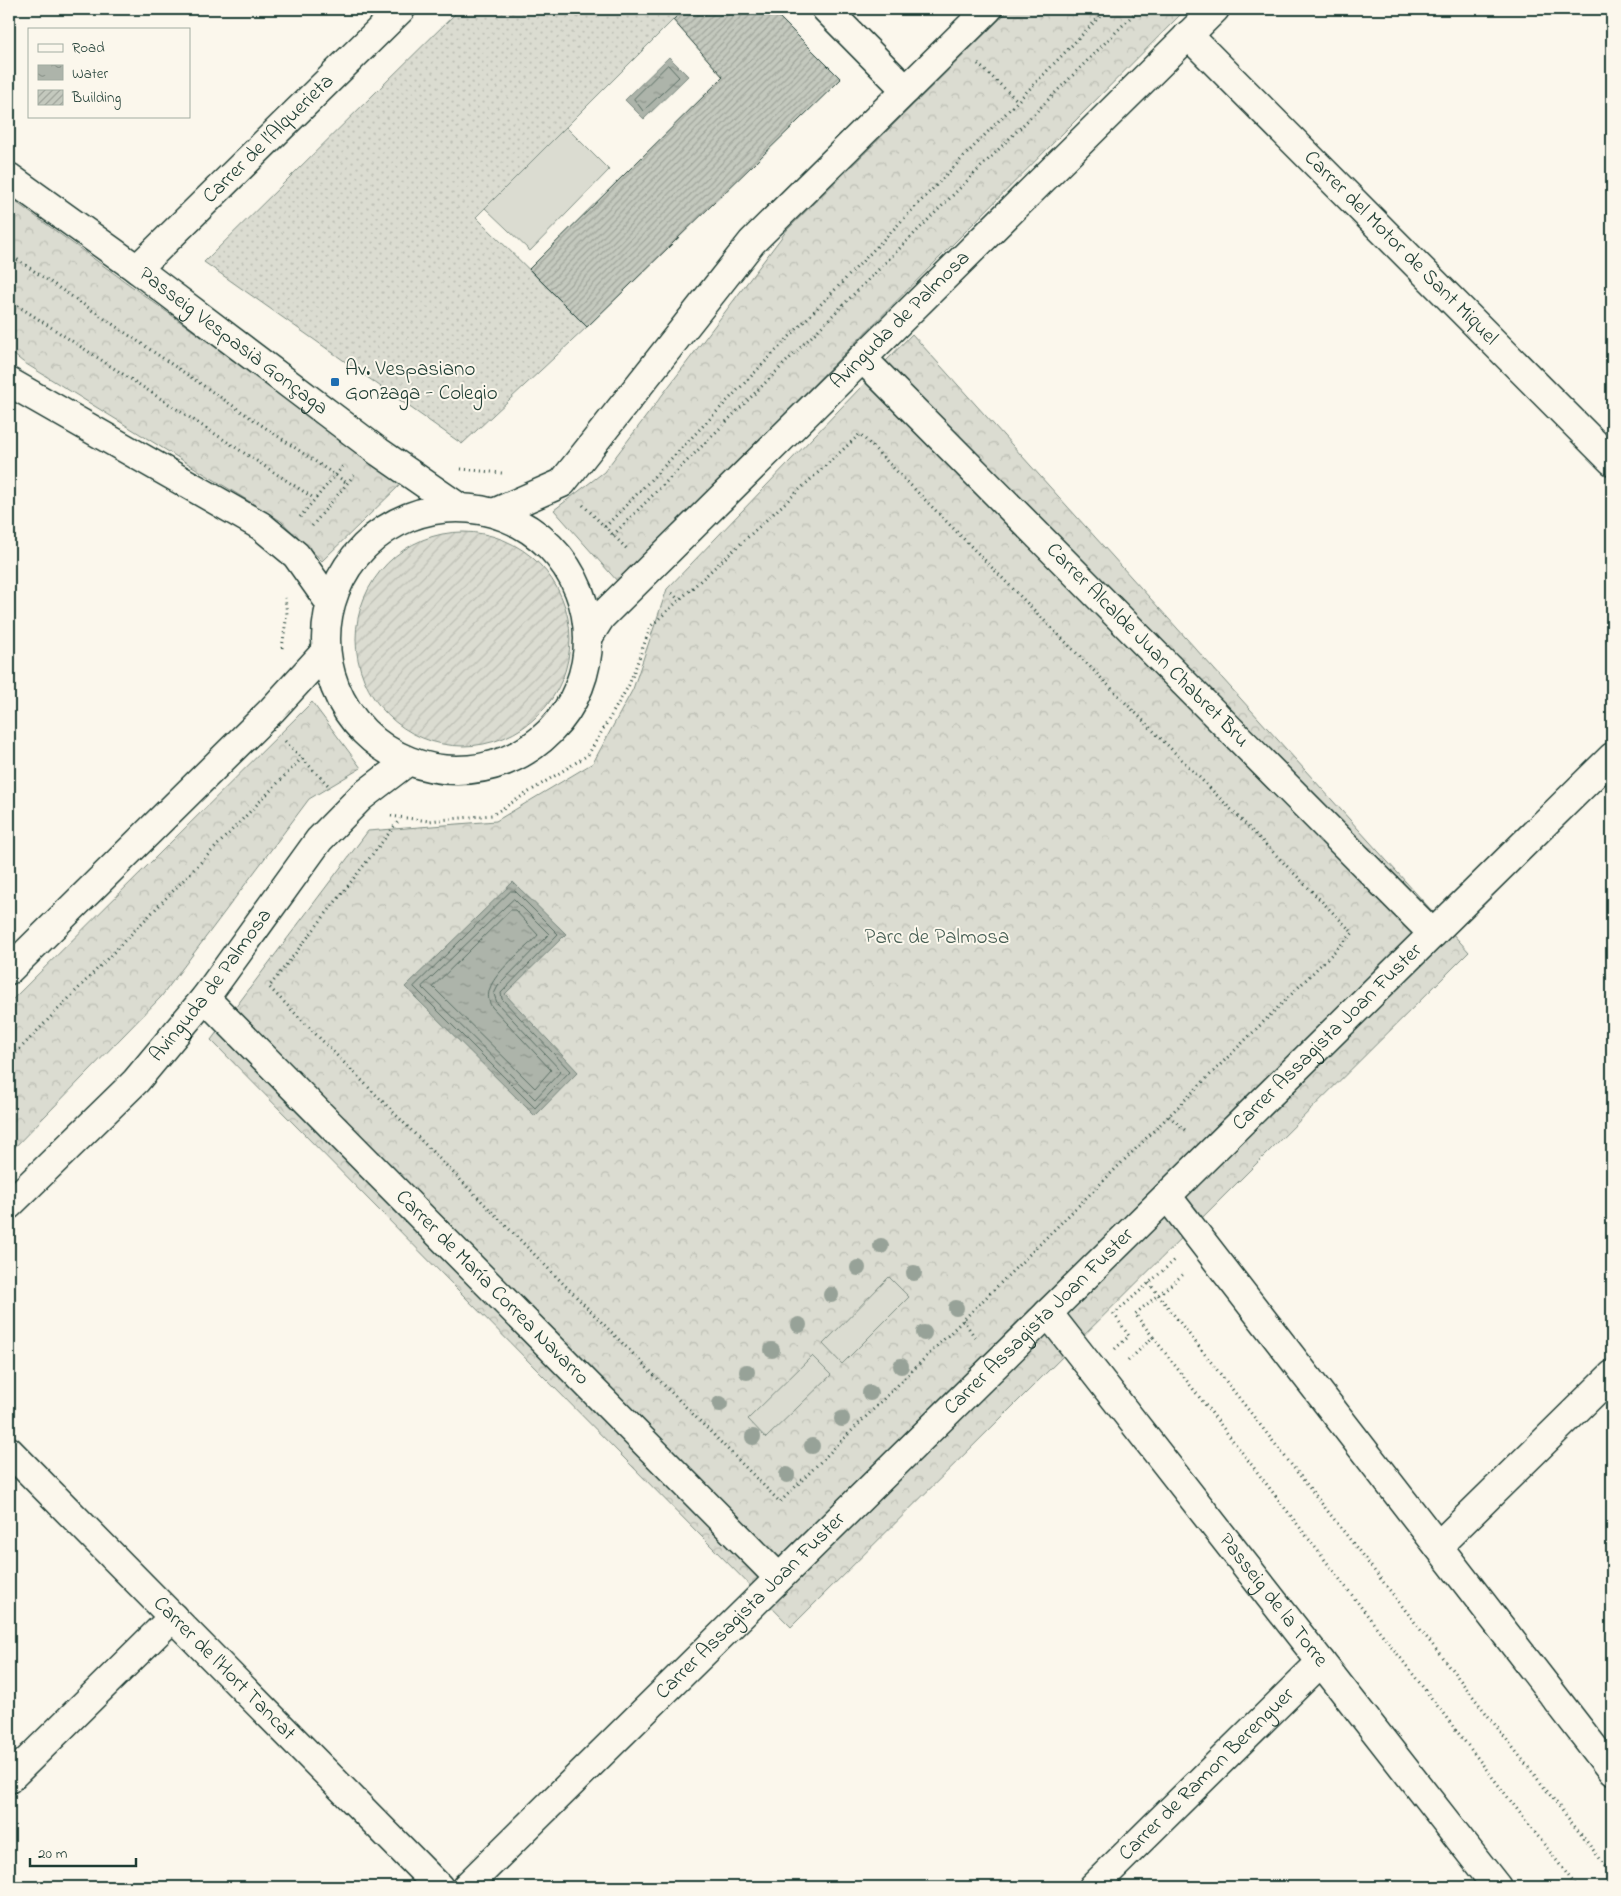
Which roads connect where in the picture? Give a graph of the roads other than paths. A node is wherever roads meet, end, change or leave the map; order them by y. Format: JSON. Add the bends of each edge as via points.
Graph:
{"nodes":[{"id":1,"x":401,"y":9,"type":"edge"},
{"id":2,"x":826,"y":9,"type":"edge"},
{"id":3,"x":988,"y":9,"type":"edge"},
{"id":4,"x":1215,"y":9,"type":"edge"},
{"id":5,"x":1188,"y":36,"type":"junction"},
{"id":6,"x":906,"y":90,"type":"junction"},
{"id":7,"x":9,"y":177,"type":"edge"},
{"id":8,"x":137,"y":269,"type":"junction"},
{"id":9,"x":862,"y":358,"type":"junction"},
{"id":10,"x":12,"y":389,"type":"edge"},
{"id":11,"x":1612,"y":461,"type":"edge"},
{"id":12,"x":457,"y":506,"type":"junction"},
{"id":13,"x":496,"y":512,"type":"junction"},
{"id":14,"x":330,"y":603,"type":"junction"},
{"id":15,"x":590,"y":636,"type":"junction"},
{"id":16,"x":325,"y":652,"type":"junction"},
{"id":17,"x":1612,"y":757,"type":"edge"},
{"id":18,"x":407,"y":762,"type":"junction"},
{"id":19,"x":1432,"y":934,"type":"junction"},
{"id":20,"x":9,"y":970,"type":"edge"},
{"id":21,"x":205,"y":998,"type":"junction"},
{"id":22,"x":1167,"y":1196,"type":"junction"},
{"id":23,"x":9,"y":1205,"type":"edge"},
{"id":24,"x":1048,"y":1313,"type":"junction"},
{"id":25,"x":1612,"y":1375,"type":"edge"},
{"id":26,"x":9,"y":1451,"type":"edge"},
{"id":27,"x":1438,"y":1546,"type":"junction"},
{"id":28,"x":779,"y":1578,"type":"junction"},
{"id":29,"x":172,"y":1617,"type":"junction"},
{"id":30,"x":1321,"y":1662,"type":"junction"},
{"id":31,"x":1612,"y":1771,"type":"edge"},
{"id":32,"x":9,"y":1779,"type":"edge"},
{"id":33,"x":439,"y":1887,"type":"edge"},
{"id":34,"x":466,"y":1887,"type":"edge"},
{"id":35,"x":1093,"y":1887,"type":"edge"},
{"id":36,"x":1498,"y":1887,"type":"edge"}],
"edges":[{"from":1,"to":8,"type":"street","name":"Carrer de l’Alquerieta"},
{"from":2,"to":6,"type":"street"},
{"from":3,"to":6,"type":"street"},
{"from":4,"to":5,"type":"street","name":"Avinguda de Palmosa"},
{"from":5,"to":9,"type":"street","name":"Avinguda de Palmosa"},
{"from":5,"to":11,"type":"street","name":"Carrer del Motor de Sant Miquel"},
{"from":6,"to":13,"type":"street","via":[[752,242],[562,483]]},
{"from":7,"to":8,"type":"street","name":"Passeig Vespasià Gonçaga"},
{"from":8,"to":12,"type":"street","name":"Passeig Vespasià Gonçaga","via":[[364,441]]},
{"from":9,"to":15,"type":"street","name":"Avinguda de Palmosa","via":[[601,617]]},
{"from":9,"to":19,"type":"street","name":"Carrer Alcalde Juan Chabret Bru"},
{"from":10,"to":14,"type":"street","via":[[261,526],[296,555]]},
{"from":12,"to":13,"type":"street"},
{"from":12,"to":14,"type":"street","via":[[415,513],[377,533],[348,564]]},
{"from":13,"to":15,"type":"street","via":[[533,530],[563,559],[582,595]]},
{"from":14,"to":16,"type":"street"},
{"from":15,"to":18,"type":"street","via":[[583,679],[563,718],[532,748],[492,766],[449,771]]},
{"from":16,"to":18,"type":"street","via":[[334,687],[351,718],[376,744]]},
{"from":16,"to":20,"type":"street","via":[[264,718]]},
{"from":17,"to":19,"type":"street","name":"Carrer Assagista Joan Fuster"},
{"from":18,"to":21,"type":"street","name":"Avinguda de Palmosa","via":[[361,796],[319,840]]},
{"from":19,"to":22,"type":"street","name":"Carrer Assagista Joan Fuster"},
{"from":21,"to":23,"type":"street","name":"Avinguda de Palmosa","via":[[136,1081]]},
{"from":21,"to":28,"type":"street","name":"Carrer de María Correa Navarro"},
{"from":22,"to":24,"type":"street","name":"Carrer Assagista Joan Fuster"},
{"from":22,"to":27,"type":"street"},
{"from":24,"to":28,"type":"street","name":"Carrer Assagista Joan Fuster"},
{"from":24,"to":30,"type":"street","name":"Passeig de la Torre"},
{"from":25,"to":27,"type":"street"},
{"from":26,"to":29,"type":"street","name":"Carrer de l'Hort Tancat"},
{"from":27,"to":31,"type":"street"},
{"from":28,"to":34,"type":"street","name":"Carrer Assagista Joan Fuster"},
{"from":29,"to":32,"type":"street"},
{"from":29,"to":33,"type":"street","name":"Carrer de l'Hort Tancat"},
{"from":30,"to":35,"type":"street","name":"Carrer de Ramon Berenguer"},
{"from":30,"to":36,"type":"street","name":"Passeig de la Torre"}]}
